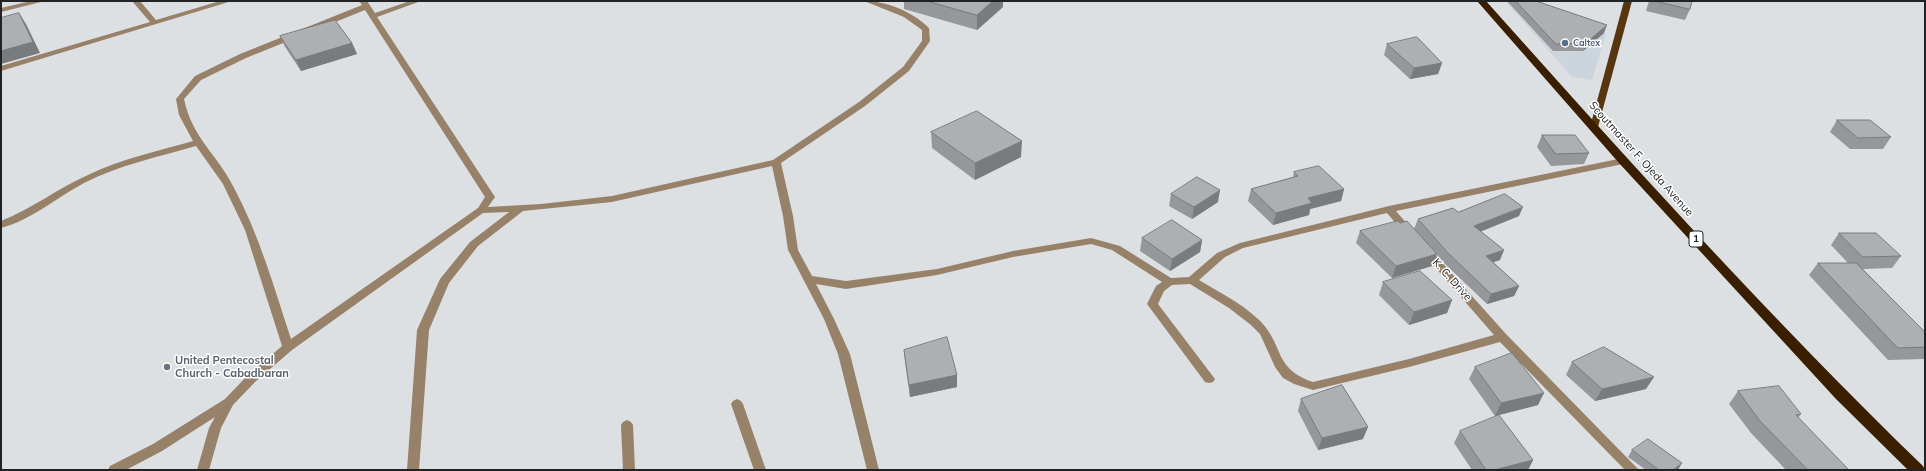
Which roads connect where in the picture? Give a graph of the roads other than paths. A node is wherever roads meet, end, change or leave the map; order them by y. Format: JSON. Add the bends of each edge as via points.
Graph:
{"nodes":[{"id":1,"x":41,"y":1,"type":"edge"},
{"id":2,"x":136,"y":1,"type":"edge"},
{"id":3,"x":228,"y":1,"type":"edge"},
{"id":4,"x":417,"y":1,"type":"edge"},
{"id":5,"x":868,"y":1,"type":"edge"},
{"id":6,"x":1481,"y":1,"type":"edge"},
{"id":7,"x":1628,"y":1,"type":"edge"},
{"id":8,"x":365,"y":4,"type":"edge"},
{"id":9,"x":1,"y":10,"type":"edge"},
{"id":10,"x":373,"y":16,"type":"junction"},
{"id":11,"x":155,"y":23,"type":"junction"},
{"id":12,"x":1,"y":69,"type":"edge"},
{"id":13,"x":1594,"y":126,"type":"junction"},
{"id":14,"x":197,"y":143,"type":"junction"},
{"id":15,"x":1623,"y":161,"type":"junction"},
{"id":16,"x":776,"y":162,"type":"junction"},
{"id":17,"x":519,"y":209,"type":"junction"},
{"id":18,"x":1388,"y":209,"type":"junction"},
{"id":19,"x":481,"y":210,"type":"junction"},
{"id":20,"x":1,"y":225,"type":"edge"},
{"id":21,"x":807,"y":279,"type":"junction"},
{"id":22,"x":1192,"y":280,"type":"junction"},
{"id":23,"x":1169,"y":282,"type":"junction"},
{"id":24,"x":1502,"y":337,"type":"junction"},
{"id":25,"x":288,"y":347,"type":"junction"},
{"id":26,"x":1209,"y":379,"type":"dead end"},
{"id":27,"x":229,"y":402,"type":"junction"},
{"id":28,"x":737,"y":404,"type":"dead end"},
{"id":29,"x":627,"y":425,"type":"dead end"},
{"id":30,"x":114,"y":470,"type":"edge"},
{"id":31,"x":203,"y":470,"type":"edge"},
{"id":32,"x":413,"y":470,"type":"edge"},
{"id":33,"x":628,"y":470,"type":"edge"},
{"id":34,"x":760,"y":470,"type":"edge"},
{"id":35,"x":873,"y":470,"type":"edge"},
{"id":36,"x":1633,"y":470,"type":"edge"},
{"id":37,"x":1918,"y":470,"type":"edge"}],
"edges":[{"from":1,"to":9,"type":"street"},
{"from":2,"to":11,"type":"street"},
{"from":3,"to":11,"type":"street"},
{"from":4,"to":10,"type":"street"},
{"from":5,"to":16,"type":"street","via":[[914,18],[926,30],[926,41],[906,69],[862,104]]},
{"from":6,"to":13,"type":"highway","name":"Scoutmaster F. Ojeda Avenue","number":"1"},
{"from":7,"to":13,"type":"main road"},
{"from":8,"to":10,"type":"street"},
{"from":8,"to":14,"type":"street","via":[[198,78],[180,99],[183,115]]},
{"from":10,"to":19,"type":"street","via":[[490,196]]},
{"from":11,"to":12,"type":"street"},
{"from":13,"to":15,"type":"highway","name":"Scoutmaster F. Ojeda Avenue","number":"1"},
{"from":14,"to":20,"type":"street","via":[[94,175],[71,186],[37,208]]},
{"from":14,"to":25,"type":"street","via":[[228,184],[250,230]]},
{"from":15,"to":18,"type":"street"},
{"from":15,"to":37,"type":"highway","name":"Scoutmaster F. Ojeda Avenue","number":"1","via":[[1841,395]]},
{"from":16,"to":17,"type":"street","via":[[612,199]]},
{"from":16,"to":21,"type":"street","via":[[793,250]]},
{"from":17,"to":19,"type":"street"},
{"from":17,"to":32,"type":"street","via":[[474,244],[444,282],[423,330]]},
{"from":18,"to":22,"type":"street","via":[[1240,246],[1221,255]]},
{"from":18,"to":24,"type":"street","name":"K. C. Drive"},
{"from":19,"to":25,"type":"street"},
{"from":21,"to":23,"type":"street","via":[[846,285],[937,272],[1013,254],[1091,241],[1116,248]]},
{"from":21,"to":35,"type":"street","via":[[829,319],[844,354]]},
{"from":22,"to":23,"type":"street"},
{"from":22,"to":24,"type":"street","via":[[1255,322],[1270,340],[1275,359],[1284,371],[1298,383],[1313,386],[1410,363]]},
{"from":23,"to":26,"type":"street","via":[[1160,289],[1152,304]]},
{"from":24,"to":36,"type":"street","name":"K. C. Drive"},
{"from":25,"to":27,"type":"street"},
{"from":27,"to":30,"type":"street","via":[[181,435]]},
{"from":27,"to":31,"type":"street","via":[[216,428]]},
{"from":28,"to":34,"type":"street"},
{"from":29,"to":33,"type":"street"}]}
